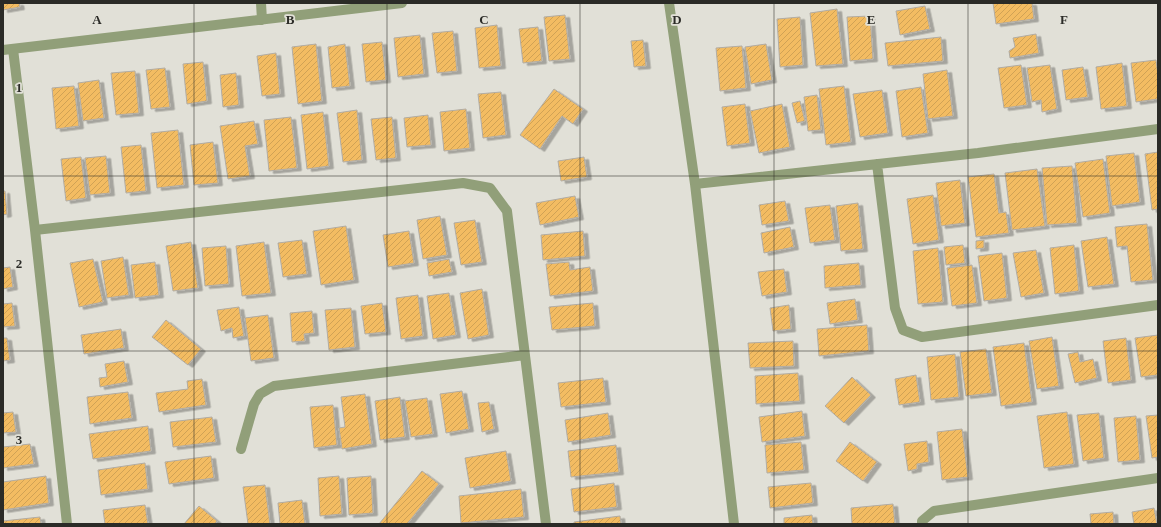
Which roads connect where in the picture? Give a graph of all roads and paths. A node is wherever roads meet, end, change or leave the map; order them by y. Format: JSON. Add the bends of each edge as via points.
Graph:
{"nodes":[{"id":1,"x":260,"y":3,"type":"edge"},
{"id":2,"x":402,"y":3,"type":"edge"},
{"id":3,"x":669,"y":3,"type":"edge"},
{"id":4,"x":262,"y":20,"type":"junction"},
{"id":5,"x":8,"y":50,"type":"edge"},
{"id":6,"x":1158,"y":129,"type":"edge"},
{"id":7,"x":877,"y":164,"type":"junction"},
{"id":8,"x":696,"y":184,"type":"junction"},
{"id":9,"x":35,"y":230,"type":"junction"},
{"id":10,"x":1158,"y":305,"type":"edge"},
{"id":11,"x":525,"y":355,"type":"junction"},
{"id":12,"x":241,"y":449,"type":"dead end"},
{"id":13,"x":1158,"y":478,"type":"edge"},
{"id":14,"x":67,"y":524,"type":"edge"},
{"id":15,"x":546,"y":524,"type":"edge"},
{"id":16,"x":734,"y":524,"type":"edge"},
{"id":17,"x":922,"y":524,"type":"edge"}],
"edges":[{"from":1,"to":4,"type":"street"},
{"from":2,"to":4,"type":"street"},
{"from":3,"to":8,"type":"street"},
{"from":4,"to":5,"type":"street"},
{"from":5,"to":9,"type":"street"},
{"from":6,"to":7,"type":"street"},
{"from":7,"to":8,"type":"street"},
{"from":7,"to":10,"type":"street","via":[[895,308],[903,330],[922,337]]},
{"from":8,"to":16,"type":"street"},
{"from":9,"to":11,"type":"street","via":[[463,183],[490,188],[507,211]]},
{"from":9,"to":14,"type":"street"},
{"from":11,"to":12,"type":"street","via":[[274,386],[260,394],[254,404]]},
{"from":11,"to":15,"type":"street"},
{"from":13,"to":17,"type":"street","via":[[934,511],[922,521]]}]}
